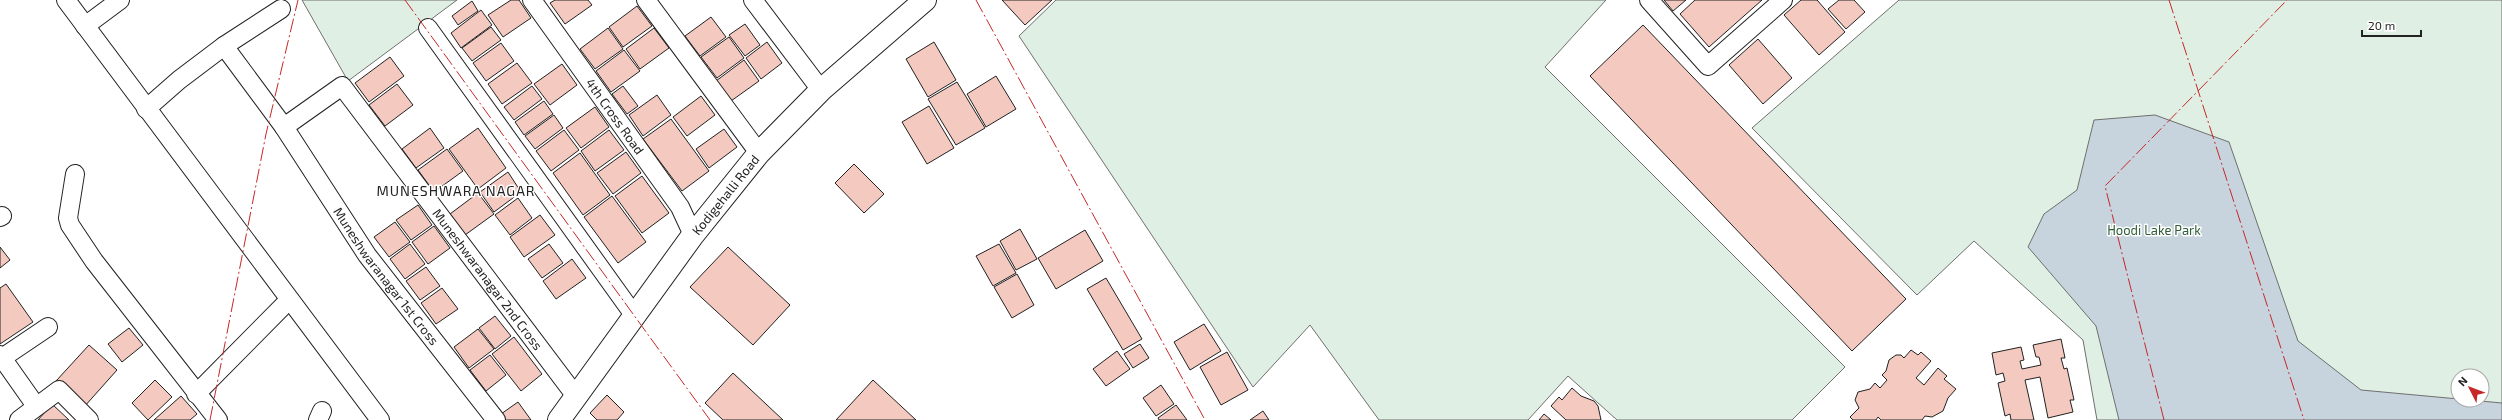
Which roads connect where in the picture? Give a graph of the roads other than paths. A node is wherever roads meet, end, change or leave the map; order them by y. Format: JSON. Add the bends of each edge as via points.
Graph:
{"nodes":[{"id":1,"x":66,"y":0,"type":"edge"},
{"id":2,"x":120,"y":0,"type":"edge"},
{"id":3,"x":532,"y":0,"type":"edge"},
{"id":4,"x":646,"y":0,"type":"edge"},
{"id":5,"x":753,"y":0,"type":"edge"},
{"id":6,"x":925,"y":0,"type":"edge"},
{"id":7,"x":1649,"y":0,"type":"edge"},
{"id":8,"x":1783,"y":0,"type":"edge"},
{"id":9,"x":281,"y":9,"type":"dead end"},
{"id":10,"x":85,"y":26,"type":"junction"},
{"id":11,"x":428,"y":28,"type":"dead end"},
{"id":12,"x":224,"y":46,"type":"junction"},
{"id":13,"x":821,"y":90,"type":"junction"},
{"id":14,"x":146,"y":109,"type":"junction"},
{"id":15,"x":284,"y":127,"type":"junction"},
{"id":16,"x":759,"y":153,"type":"junction"},
{"id":17,"x":75,"y":174,"type":"dead end"},
{"id":18,"x":693,"y":235,"type":"junction"},
{"id":19,"x":289,"y":300,"type":"junction"},
{"id":20,"x":634,"y":315,"type":"junction"},
{"id":21,"x":48,"y":327,"type":"dead end"},
{"id":22,"x":1,"y":357,"type":"edge"},
{"id":23,"x":196,"y":394,"type":"junction"},
{"id":24,"x":575,"y":395,"type":"junction"},
{"id":25,"x":36,"y":406,"type":"junction"},
{"id":26,"x":19,"y":420,"type":"edge"},
{"id":27,"x":89,"y":420,"type":"edge"},
{"id":28,"x":218,"y":420,"type":"edge"},
{"id":29,"x":380,"y":420,"type":"edge"},
{"id":30,"x":496,"y":420,"type":"edge"},
{"id":31,"x":559,"y":420,"type":"edge"}],
"edges":[{"from":1,"to":10,"type":"street"},
{"from":2,"to":10,"type":"street"},
{"from":3,"to":18,"type":"street","name":"4th Cross Road","via":[[680,207]]},
{"from":4,"to":16,"type":"street"},
{"from":5,"to":13,"type":"street"},
{"from":6,"to":13,"type":"street","name":"Kodigehalli Road"},
{"from":7,"to":8,"type":"street","via":[[1708,66]]},
{"from":9,"to":12,"type":"street"},
{"from":10,"to":14,"type":"street"},
{"from":11,"to":20,"type":"street"},
{"from":12,"to":14,"type":"street"},
{"from":12,"to":15,"type":"street","name":"Muneshwaranagar 1st Cross"},
{"from":13,"to":16,"type":"street","name":"Kodigehalli Road"},
{"from":14,"to":19,"type":"street"},
{"from":15,"to":24,"type":"street","name":"Muneshwaranagar 2nd Cross","via":[[342,86]]},
{"from":15,"to":30,"type":"street","name":"Muneshwaranagar 1st Cross","via":[[367,255]]},
{"from":16,"to":18,"type":"street","name":"Kodigehalli Road"},
{"from":17,"to":23,"type":"street","via":[[68,218],[70,225],[94,261]]},
{"from":18,"to":20,"type":"street","name":"Kodigehalli Road"},
{"from":19,"to":23,"type":"street"},
{"from":19,"to":29,"type":"street"},
{"from":20,"to":24,"type":"street","name":"Kodigehalli Road"},
{"from":21,"to":22,"type":"street"},
{"from":22,"to":25,"type":"street"},
{"from":23,"to":28,"type":"street"},
{"from":24,"to":31,"type":"street","name":"Kodigehalli Road"},
{"from":25,"to":26,"type":"street"},
{"from":25,"to":27,"type":"street","via":[[60,390]]}]}
